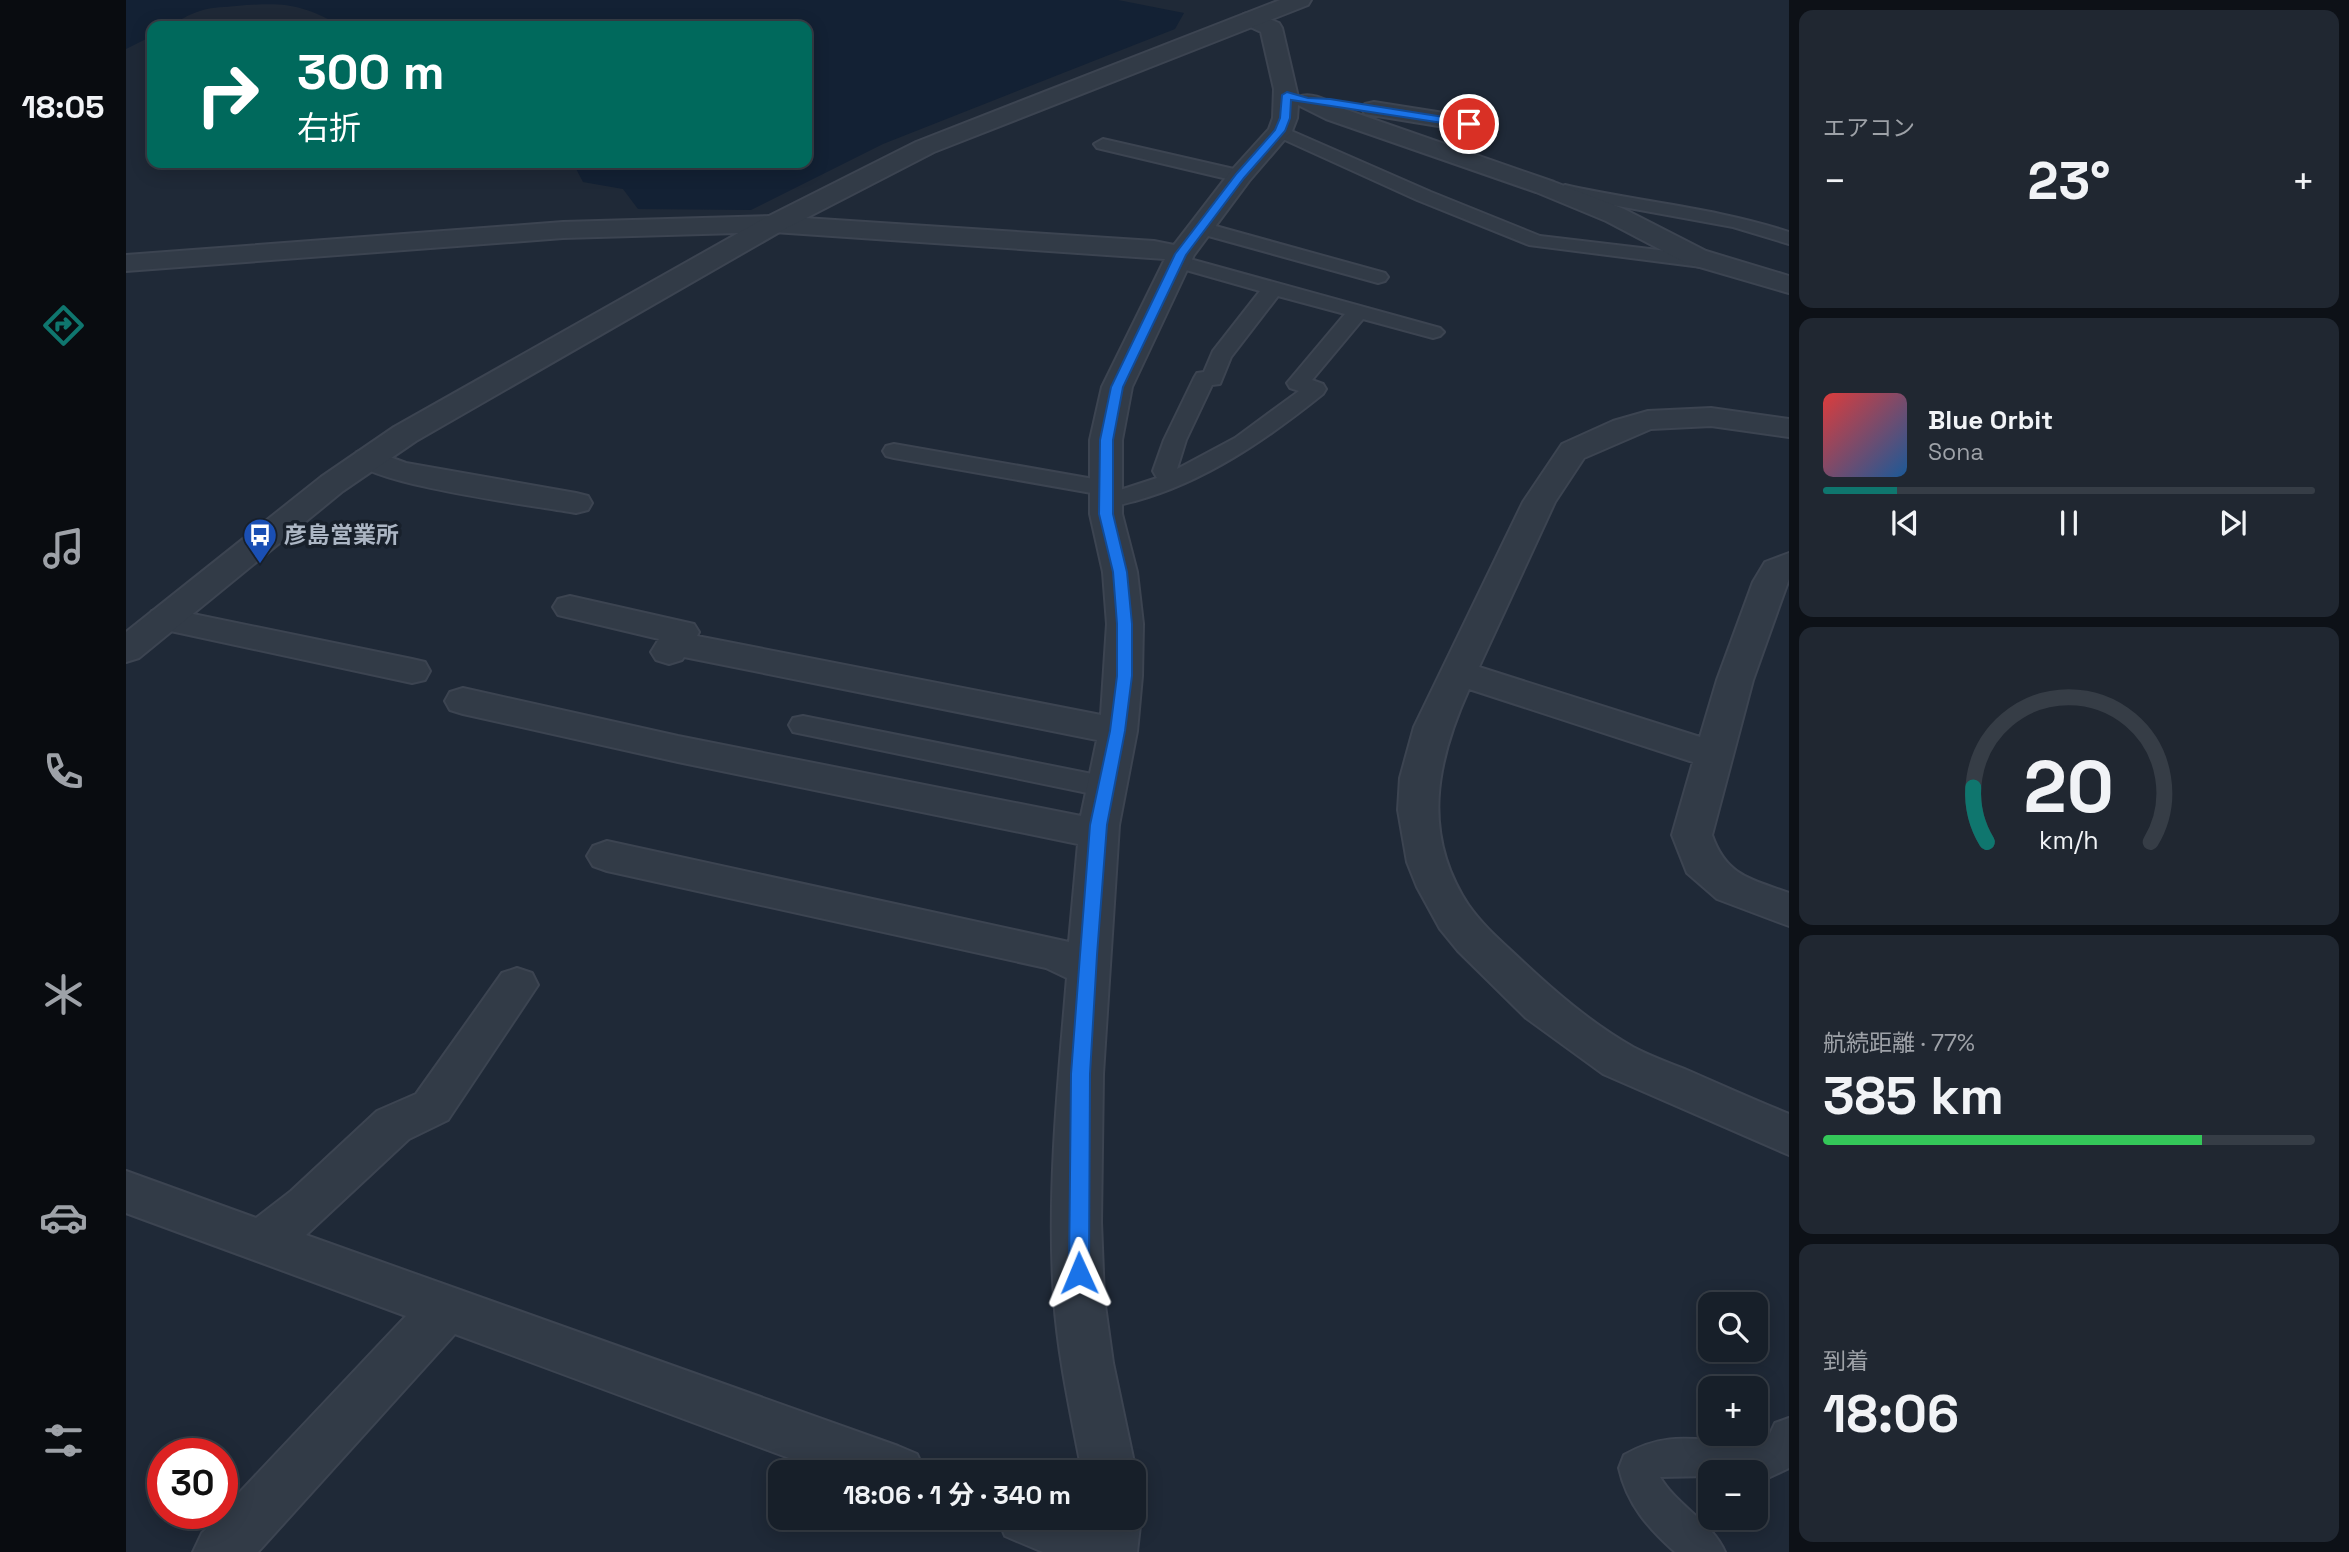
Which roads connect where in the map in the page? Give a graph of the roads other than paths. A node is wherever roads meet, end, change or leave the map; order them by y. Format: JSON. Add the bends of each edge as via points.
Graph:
{"nodes":[{"id":1,"x":1300,"y":0,"type":"edge"},
{"id":2,"x":1252,"y":19,"type":"junction"},
{"id":3,"x":1297,"y":98,"type":"junction"},
{"id":4,"x":1469,"y":124,"type":"dead end"},
{"id":5,"x":1280,"y":131,"type":"junction"},
{"id":6,"x":1103,"y":144,"type":"dead end"},
{"id":7,"x":1240,"y":176,"type":"junction"},
{"id":8,"x":1545,"y":187,"type":"junction"},
{"id":9,"x":774,"y":224,"type":"junction"},
{"id":10,"x":1789,"y":238,"type":"edge"},
{"id":11,"x":1187,"y":248,"type":"junction"},
{"id":12,"x":1709,"y":262,"type":"junction"},
{"id":13,"x":126,"y":263,"type":"edge"},
{"id":14,"x":1378,"y":277,"type":"dead end"},
{"id":15,"x":1789,"y":285,"type":"edge"},
{"id":16,"x":1274,"y":287,"type":"junction"},
{"id":17,"x":1360,"y":310,"type":"junction"},
{"id":18,"x":1433,"y":332,"type":"dead end"},
{"id":19,"x":1789,"y":428,"type":"edge"},
{"id":20,"x":894,"y":451,"type":"dead end"},
{"id":21,"x":368,"y":459,"type":"junction"},
{"id":22,"x":1169,"y":479,"type":"junction"},
{"id":23,"x":1105,"y":494,"type":"junction"},
{"id":24,"x":576,"y":503,"type":"dead end"},
{"id":25,"x":1789,"y":564,"type":"edge"},
{"id":26,"x":570,"y":607,"type":"dead end"},
{"id":27,"x":164,"y":619,"type":"junction"},
{"id":28,"x":126,"y":650,"type":"edge"},
{"id":29,"x":412,"y":671,"type":"dead end"},
{"id":30,"x":1459,"y":673,"type":"junction"},
{"id":31,"x":463,"y":701,"type":"dead end"},
{"id":32,"x":803,"y":725,"type":"dead end"},
{"id":33,"x":1118,"y":731,"type":"junction"},
{"id":34,"x":1714,"y":755,"type":"junction"},
{"id":35,"x":1107,"y":787,"type":"junction"},
{"id":36,"x":1098,"y":834,"type":"junction"},
{"id":37,"x":607,"y":856,"type":"dead end"},
{"id":38,"x":1789,"y":910,"type":"edge"},
{"id":39,"x":1087,"y":969,"type":"junction"},
{"id":40,"x":517,"y":985,"type":"dead end"},
{"id":41,"x":1789,"y":1135,"type":"edge"},
{"id":42,"x":126,"y":1192,"type":"edge"},
{"id":43,"x":263,"y":1241,"type":"junction"},
{"id":44,"x":446,"y":1308,"type":"junction"},
{"id":45,"x":1789,"y":1436,"type":"edge"},
{"id":46,"x":865,"y":1460,"type":"edge"},
{"id":47,"x":1107,"y":1460,"type":"edge"},
{"id":48,"x":1112,"y":1530,"type":"edge"},
{"id":49,"x":221,"y":1552,"type":"edge"},
{"id":50,"x":1109,"y":1552,"type":"edge"},
{"id":51,"x":1705,"y":1552,"type":"edge"}],
"edges":[{"from":1,"to":2,"type":"street"},
{"from":2,"to":3,"type":"street","via":[[1271,28]]},
{"from":2,"to":9,"type":"street","via":[[925,148]]},
{"from":3,"to":4,"type":"street"},
{"from":3,"to":5,"type":"street"},
{"from":3,"to":8,"type":"street"},
{"from":5,"to":7,"type":"street"},
{"from":5,"to":12,"type":"lane","via":[[1536,241]]},
{"from":6,"to":7,"type":"lane"},
{"from":7,"to":11,"type":"street"},
{"from":8,"to":10,"type":"lane","via":[[1614,203],[1708,216]]},
{"from":8,"to":12,"type":"street","via":[[1624,219]]},
{"from":9,"to":11,"type":"street"},
{"from":9,"to":13,"type":"street","via":[[563,230]]},
{"from":9,"to":21,"type":"street"},
{"from":11,"to":14,"type":"lane"},
{"from":11,"to":16,"type":"lane"},
{"from":11,"to":23,"type":"street","via":[[1113,399],[1106,440]]},
{"from":12,"to":15,"type":"street"},
{"from":16,"to":17,"type":"lane"},
{"from":16,"to":22,"type":"lane","via":[[1221,356],[1212,379],[1205,378],[1175,440],[1165,471]]},
{"from":17,"to":18,"type":"lane"},
{"from":17,"to":22,"type":"lane","via":[[1298,383],[1315,389],[1245,443]]},
{"from":19,"to":30,"type":"street","via":[[1711,417],[1648,420],[1573,451],[1539,502]]},
{"from":20,"to":23,"type":"lane"},
{"from":21,"to":24,"type":"street","via":[[398,471]]},
{"from":21,"to":27,"type":"street"},
{"from":22,"to":23,"type":"lane","via":[[1143,493]]},
{"from":23,"to":33,"type":"street","via":[[1125,624]]},
{"from":25,"to":34,"type":"street","via":[[1777,570],[1770,582]]},
{"from":26,"to":33,"type":"street","via":[[681,632],[671,649]]},
{"from":27,"to":28,"type":"street"},
{"from":27,"to":29,"type":"street"},
{"from":30,"to":34,"type":"street"},
{"from":30,"to":41,"type":"street","via":[[1433,727],[1419,778],[1418,810],[1427,862],[1455,918],[1541,1006],[1581,1036],[1619,1060]]},
{"from":31,"to":36,"type":"street"},
{"from":32,"to":35,"type":"lane"},
{"from":33,"to":35,"type":"street"},
{"from":34,"to":38,"type":"street","via":[[1692,835],[1701,862],[1731,888]]},
{"from":35,"to":36,"type":"street"},
{"from":36,"to":39,"type":"street"},
{"from":37,"to":39,"type":"street","via":[[1055,954]]},
{"from":39,"to":47,"type":"street","via":[[1078,1168],[1079,1298]]},
{"from":40,"to":43,"type":"street","via":[[432,1107],[393,1125],[308,1206]]},
{"from":42,"to":43,"type":"street"},
{"from":43,"to":44,"type":"street"},
{"from":44,"to":46,"type":"street"},
{"from":44,"to":49,"type":"street"},
{"from":45,"to":51,"type":"lane","via":[[1782,1451],[1766,1460],[1665,1456],[1648,1459],[1638,1468],[1657,1507]]},
{"from":48,"to":50,"type":"street"}]}
